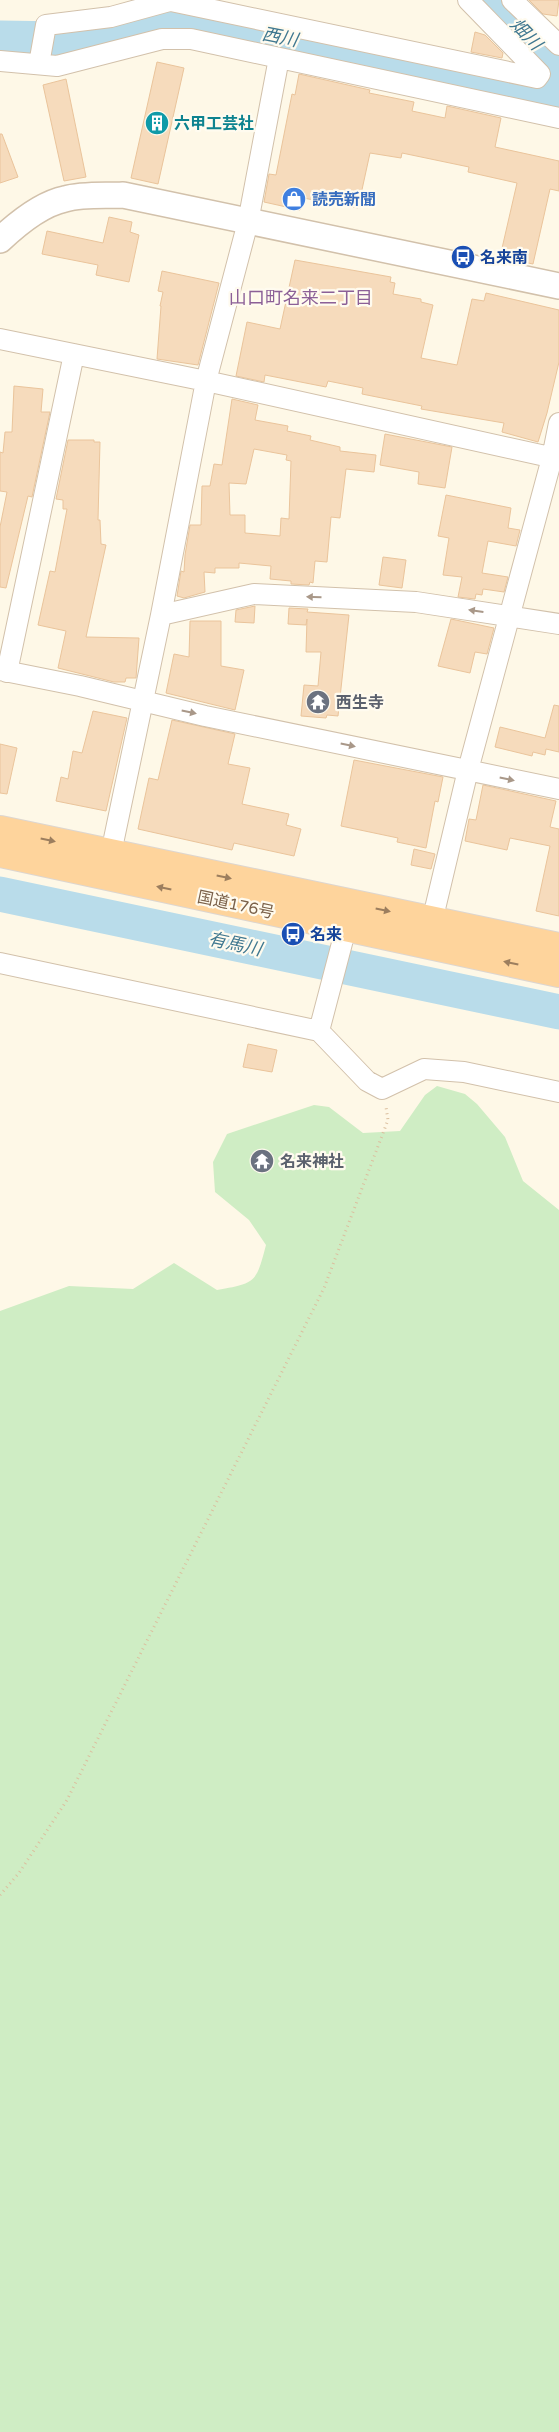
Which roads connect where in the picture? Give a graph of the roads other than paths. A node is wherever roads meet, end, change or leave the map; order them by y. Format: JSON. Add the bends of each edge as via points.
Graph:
{"nodes":[{"id":1,"x":468,"y":0,"type":"edge"},
{"id":2,"x":512,"y":0,"type":"edge"},
{"id":3,"x":172,"y":1,"type":"edge"},
{"id":4,"x":559,"y":45,"type":"edge"},
{"id":5,"x":279,"y":58,"type":"junction"},
{"id":6,"x":40,"y":60,"type":"junction"},
{"id":7,"x":0,"y":61,"type":"edge"},
{"id":8,"x":559,"y":118,"type":"edge"},
{"id":9,"x":248,"y":222,"type":"junction"},
{"id":10,"x":0,"y":240,"type":"edge"},
{"id":11,"x":559,"y":286,"type":"edge"},
{"id":12,"x":0,"y":339,"type":"edge"},
{"id":13,"x":74,"y":354,"type":"junction"},
{"id":14,"x":206,"y":381,"type":"junction"},
{"id":15,"x":559,"y":423,"type":"edge"},
{"id":16,"x":556,"y":458,"type":"edge"},
{"id":17,"x":161,"y":615,"type":"junction"},
{"id":18,"x":510,"y":615,"type":"junction"},
{"id":19,"x":559,"y":624,"type":"edge"},
{"id":20,"x":4,"y":671,"type":"edge"},
{"id":21,"x":142,"y":702,"type":"junction"},
{"id":22,"x":468,"y":770,"type":"junction"},
{"id":23,"x":559,"y":789,"type":"edge"},
{"id":24,"x":0,"y":830,"type":"edge"},
{"id":25,"x":0,"y":853,"type":"edge"},
{"id":26,"x":111,"y":853,"type":"junction"},
{"id":27,"x":429,"y":933,"type":"junction"},
{"id":28,"x":344,"y":937,"type":"junction"},
{"id":29,"x":559,"y":947,"type":"edge"},
{"id":30,"x":0,"y":963,"type":"edge"},
{"id":31,"x":559,"y":973,"type":"edge"},
{"id":32,"x":319,"y":1031,"type":"junction"},
{"id":33,"x":559,"y":1092,"type":"edge"}],
"edges":[{"from":1,"to":3,"type":"street","via":[[540,74],[537,78]]},
{"from":2,"to":4,"type":"street"},
{"from":3,"to":6,"type":"street","via":[[110,17],[46,24]]},
{"from":5,"to":6,"type":"street","via":[[191,40],[162,39],[57,66]]},
{"from":5,"to":8,"type":"street"},
{"from":5,"to":9,"type":"street"},
{"from":6,"to":7,"type":"street"},
{"from":9,"to":10,"type":"street","via":[[123,195],[66,198],[46,205]]},
{"from":9,"to":11,"type":"street"},
{"from":9,"to":14,"type":"street"},
{"from":12,"to":13,"type":"street"},
{"from":13,"to":14,"type":"street"},
{"from":13,"to":20,"type":"street"},
{"from":14,"to":16,"type":"street"},
{"from":14,"to":17,"type":"street"},
{"from":15,"to":16,"type":"street"},
{"from":16,"to":18,"type":"street"},
{"from":18,"to":17,"type":"street","one_way":true,"via":[[416,602],[254,594]]},
{"from":17,"to":21,"type":"street"},
{"from":18,"to":19,"type":"street"},
{"from":18,"to":22,"type":"street"},
{"from":20,"to":21,"type":"street"},
{"from":21,"to":22,"type":"street","one_way":true},
{"from":21,"to":26,"type":"street"},
{"from":22,"to":23,"type":"street","one_way":true},
{"from":22,"to":27,"type":"street"},
{"from":24,"to":26,"type":"highway","name":"国道176号","one_way":true},
{"from":28,"to":25,"type":"highway","name":"国道176号","one_way":true},
{"from":26,"to":27,"type":"highway","name":"国道176号","one_way":true},
{"from":27,"to":28,"type":"highway","name":"国道176号"},
{"from":27,"to":29,"type":"highway","name":"国道176号"},
{"from":31,"to":27,"type":"highway","name":"国道176号","one_way":true},
{"from":28,"to":32,"type":"street"},
{"from":30,"to":32,"type":"street"},
{"from":32,"to":33,"type":"street","via":[[367,1081],[382,1089],[424,1069],[464,1072]]}]}
